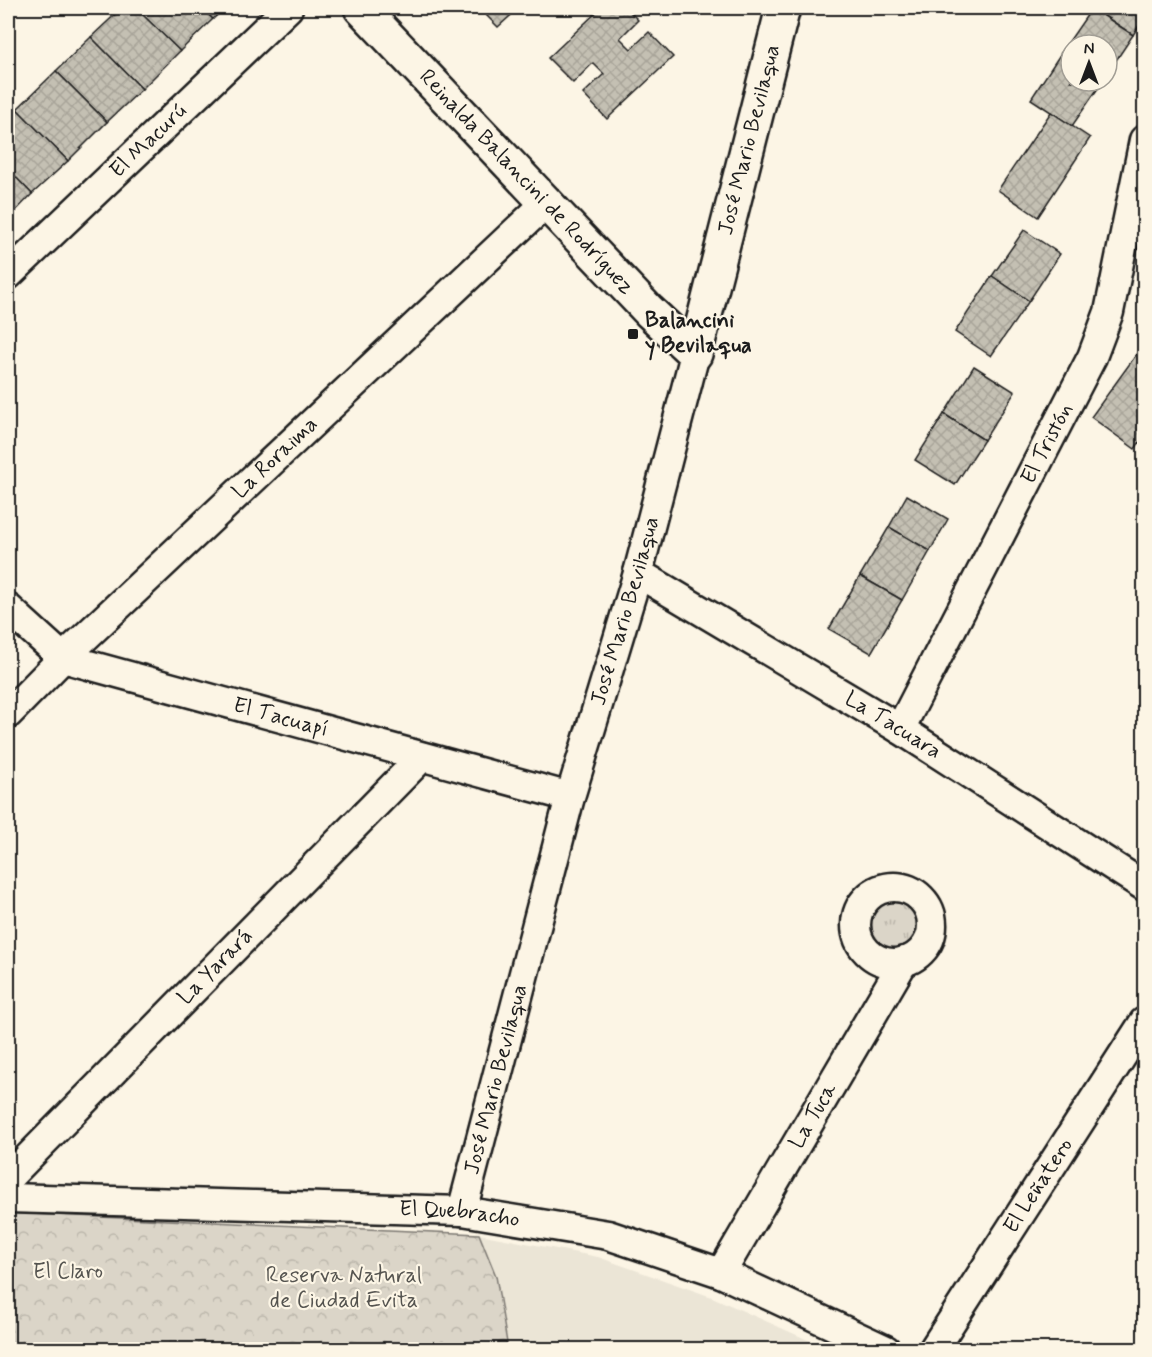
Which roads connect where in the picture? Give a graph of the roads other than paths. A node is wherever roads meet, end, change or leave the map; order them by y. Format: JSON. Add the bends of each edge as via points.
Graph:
{"nodes":[{"id":1,"x":288,"y":8,"type":"edge"},
{"id":2,"x":362,"y":8,"type":"edge"},
{"id":3,"x":783,"y":8,"type":"edge"},
{"id":4,"x":1144,"y":140,"type":"edge"},
{"id":5,"x":546,"y":203,"type":"junction"},
{"id":6,"x":1135,"y":240,"type":"edge"},
{"id":7,"x":8,"y":274,"type":"edge"},
{"id":8,"x":695,"y":354,"type":"junction"},
{"id":9,"x":638,"y":573,"type":"junction"},
{"id":10,"x":8,"y":608,"type":"edge"},
{"id":11,"x":63,"y":657,"type":"junction"},
{"id":12,"x":8,"y":714,"type":"edge"},
{"id":13,"x":900,"y":729,"type":"junction"},
{"id":14,"x":422,"y":757,"type":"junction"},
{"id":15,"x":570,"y":798,"type":"junction"},
{"id":16,"x":1144,"y":886,"type":"edge"},
{"id":17,"x":904,"y":961,"type":"dead end"},
{"id":18,"x":1144,"y":1022,"type":"edge"},
{"id":19,"x":8,"y":1178,"type":"edge"},
{"id":20,"x":8,"y":1198,"type":"edge"},
{"id":21,"x":462,"y":1211,"type":"junction"},
{"id":22,"x":722,"y":1273,"type":"junction"},
{"id":23,"x":886,"y":1350,"type":"edge"},
{"id":24,"x":933,"y":1350,"type":"edge"}],
"edges":[{"from":1,"to":7,"type":"street","name":"El Macurú"},
{"from":2,"to":5,"type":"street","name":"Reinalda Balancini de Rodríguez"},
{"from":3,"to":8,"type":"street","name":"José Mario Bevilaqua"},
{"from":4,"to":6,"type":"street","name":"El Tristón"},
{"from":5,"to":8,"type":"street","name":"Reinalda Balancini de Rodríguez"},
{"from":5,"to":11,"type":"street","name":"La Roraima"},
{"from":6,"to":13,"type":"street","name":"El Tristón","via":[[1092,357]]},
{"from":8,"to":9,"type":"street","name":"José Mario Bevilaqua"},
{"from":9,"to":13,"type":"street","name":"La Tacuara"},
{"from":9,"to":15,"type":"street","name":"José Mario Bevilaqua"},
{"from":10,"to":11,"type":"street","name":"El Tacuapí"},
{"from":11,"to":12,"type":"street","name":"La Roraima"},
{"from":11,"to":14,"type":"street","name":"El Tacuapí"},
{"from":13,"to":16,"type":"street","name":"La Tacuara"},
{"from":14,"to":15,"type":"street","name":"El Tacuapí"},
{"from":14,"to":19,"type":"street","name":"La Yarará"},
{"from":15,"to":21,"type":"street","name":"José Mario Bevilaqua"},
{"from":17,"to":22,"type":"street","name":"La Tuca"},
{"from":18,"to":24,"type":"street","name":"El Leñatero"},
{"from":20,"to":21,"type":"street","name":"El Quebracho"},
{"from":21,"to":22,"type":"street","name":"El Quebracho","via":[[608,1235]]},
{"from":22,"to":23,"type":"street","name":"El Quebracho"}]}
